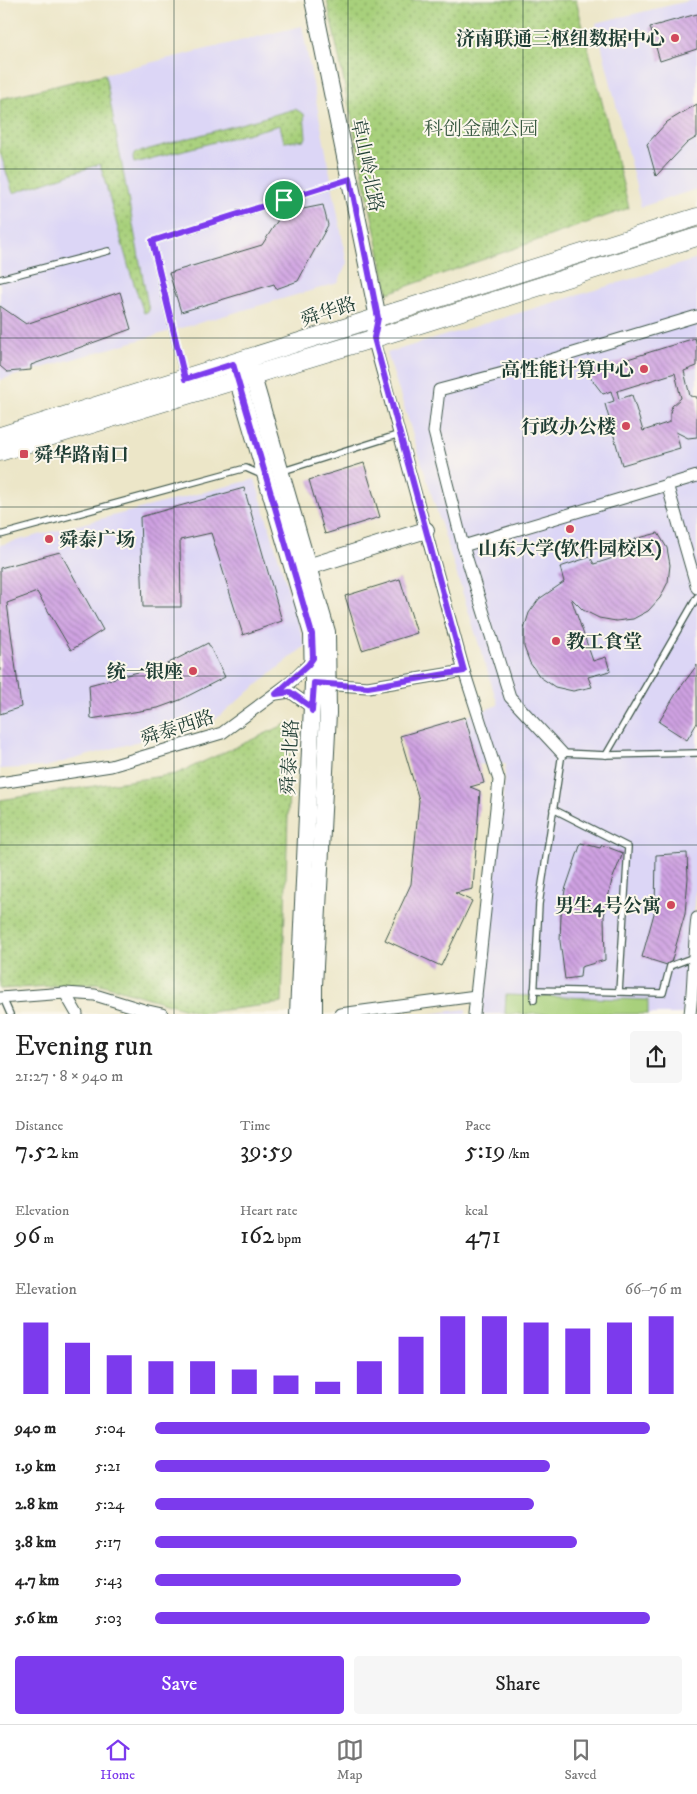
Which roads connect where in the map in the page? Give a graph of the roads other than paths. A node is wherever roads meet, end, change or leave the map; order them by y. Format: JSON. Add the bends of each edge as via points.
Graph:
{"nodes":[{"id":1,"x":313,"y":0,"type":"edge"},
{"id":2,"x":350,"y":179,"type":"junction"},
{"id":3,"x":697,"y":216,"type":"edge"},
{"id":4,"x":697,"y":237,"type":"edge"},
{"id":5,"x":108,"y":251,"type":"dead end"},
{"id":6,"x":0,"y":279,"type":"edge"},
{"id":7,"x":697,"y":316,"type":"edge"},
{"id":8,"x":378,"y":318,"type":"junction"},
{"id":9,"x":374,"y":338,"type":"junction"},
{"id":10,"x":243,"y":370,"type":"junction"},
{"id":11,"x":185,"y":379,"type":"junction"},
{"id":12,"x":400,"y":434,"type":"junction"},
{"id":13,"x":0,"y":436,"type":"edge"},
{"id":14,"x":0,"y":452,"type":"edge"},
{"id":15,"x":273,"y":474,"type":"junction"},
{"id":16,"x":697,"y":476,"type":"edge"},
{"id":17,"x":667,"y":484,"type":"junction"},
{"id":18,"x":426,"y":530,"type":"junction"},
{"id":19,"x":0,"y":534,"type":"edge"},
{"id":20,"x":462,"y":546,"type":"junction"},
{"id":21,"x":301,"y":569,"type":"junction"},
{"id":22,"x":697,"y":588,"type":"edge"},
{"id":23,"x":697,"y":597,"type":"edge"},
{"id":24,"x":327,"y":632,"type":"junction"},
{"id":25,"x":313,"y":658,"type":"junction"},
{"id":26,"x":464,"y":671,"type":"junction"},
{"id":27,"x":321,"y":683,"type":"junction"},
{"id":28,"x":276,"y":694,"type":"junction"},
{"id":29,"x":312,"y":711,"type":"junction"},
{"id":30,"x":562,"y":753,"type":"junction"},
{"id":31,"x":697,"y":753,"type":"edge"},
{"id":32,"x":606,"y":755,"type":"junction"},
{"id":33,"x":0,"y":783,"type":"edge"},
{"id":34,"x":554,"y":809,"type":"junction"},
{"id":35,"x":697,"y":918,"type":"edge"},
{"id":36,"x":694,"y":957,"type":"junction"},
{"id":37,"x":534,"y":990,"type":"junction"},
{"id":38,"x":618,"y":992,"type":"junction"},
{"id":39,"x":65,"y":993,"type":"junction"},
{"id":40,"x":476,"y":996,"type":"junction"},
{"id":41,"x":2,"y":998,"type":"edge"},
{"id":42,"x":534,"y":1000,"type":"dead end"},
{"id":43,"x":10,"y":1014,"type":"edge"},
{"id":44,"x":77,"y":1014,"type":"edge"},
{"id":45,"x":162,"y":1014,"type":"edge"},
{"id":46,"x":298,"y":1014,"type":"edge"},
{"id":47,"x":314,"y":1014,"type":"edge"},
{"id":48,"x":340,"y":1014,"type":"edge"},
{"id":49,"x":474,"y":1014,"type":"edge"},
{"id":50,"x":690,"y":1014,"type":"edge"}],
"edges":[{"from":1,"to":2,"type":"main road","name":"草山岭北路"},
{"from":2,"to":8,"type":"main road","name":"草山岭北路"},
{"from":2,"to":11,"type":"lane","via":[[152,241]]},
{"from":3,"to":8,"type":"main road","name":"舜华路"},
{"from":4,"to":9,"type":"main road","name":"舜华路"},
{"from":5,"to":6,"type":"lane"},
{"from":7,"to":20,"type":"street","via":[[440,390],[434,432]]},
{"from":8,"to":9,"type":"main road","name":"草山岭北路"},
{"from":8,"to":10,"type":"main road","name":"舜华路"},
{"from":9,"to":10,"type":"main road","name":"舜华路"},
{"from":9,"to":12,"type":"street"},
{"from":10,"to":11,"type":"main road","name":"舜华路"},
{"from":10,"to":14,"type":"main road","name":"舜华路"},
{"from":10,"to":15,"type":"main road","name":"舜泰北路"},
{"from":11,"to":13,"type":"main road","name":"舜华路"},
{"from":12,"to":15,"type":"lane"},
{"from":12,"to":18,"type":"street"},
{"from":15,"to":19,"type":"lane","via":[[246,468]]},
{"from":15,"to":21,"type":"main road","name":"舜泰北路"},
{"from":16,"to":17,"type":"street"},
{"from":17,"to":20,"type":"street"},
{"from":17,"to":22,"type":"street"},
{"from":18,"to":21,"type":"main road"},
{"from":18,"to":26,"type":"street"},
{"from":20,"to":30,"type":"street","via":[[510,697]]},
{"from":21,"to":24,"type":"main road"},
{"from":21,"to":25,"type":"main road","name":"舜泰北路"},
{"from":23,"to":32,"type":"lane"},
{"from":24,"to":25,"type":"street","name":"舜泰西路"},
{"from":24,"to":27,"type":"main road"},
{"from":25,"to":27,"type":"main road","name":"舜泰北路"},
{"from":25,"to":28,"type":"street","name":"舜泰西路"},
{"from":26,"to":27,"type":"street","via":[[368,687]]},
{"from":26,"to":40,"type":"street","via":[[499,780]]},
{"from":27,"to":29,"type":"main road","name":"舜泰北路"},
{"from":27,"to":47,"type":"main road","via":[[328,713]]},
{"from":28,"to":29,"type":"street","via":[[290,692]]},
{"from":28,"to":33,"type":"street","name":"舜泰西路","via":[[222,733],[112,766]]},
{"from":29,"to":46,"type":"main road","name":"舜泰北路"},
{"from":30,"to":32,"type":"lane"},
{"from":30,"to":34,"type":"lane"},
{"from":31,"to":32,"type":"lane"},
{"from":34,"to":37,"type":"lane","via":[[539,904]]},
{"from":34,"to":38,"type":"lane","via":[[628,847]]},
{"from":35,"to":36,"type":"street"},
{"from":36,"to":38,"type":"lane","via":[[670,966],[663,993]]},
{"from":36,"to":50,"type":"street"},
{"from":37,"to":38,"type":"lane"},
{"from":37,"to":42,"type":"lane"},
{"from":39,"to":41,"type":"street"},
{"from":39,"to":44,"type":"street"},
{"from":39,"to":45,"type":"street","via":[[95,995]]},
{"from":40,"to":48,"type":"street"},
{"from":40,"to":49,"type":"street"},
{"from":41,"to":43,"type":"lane"}]}
